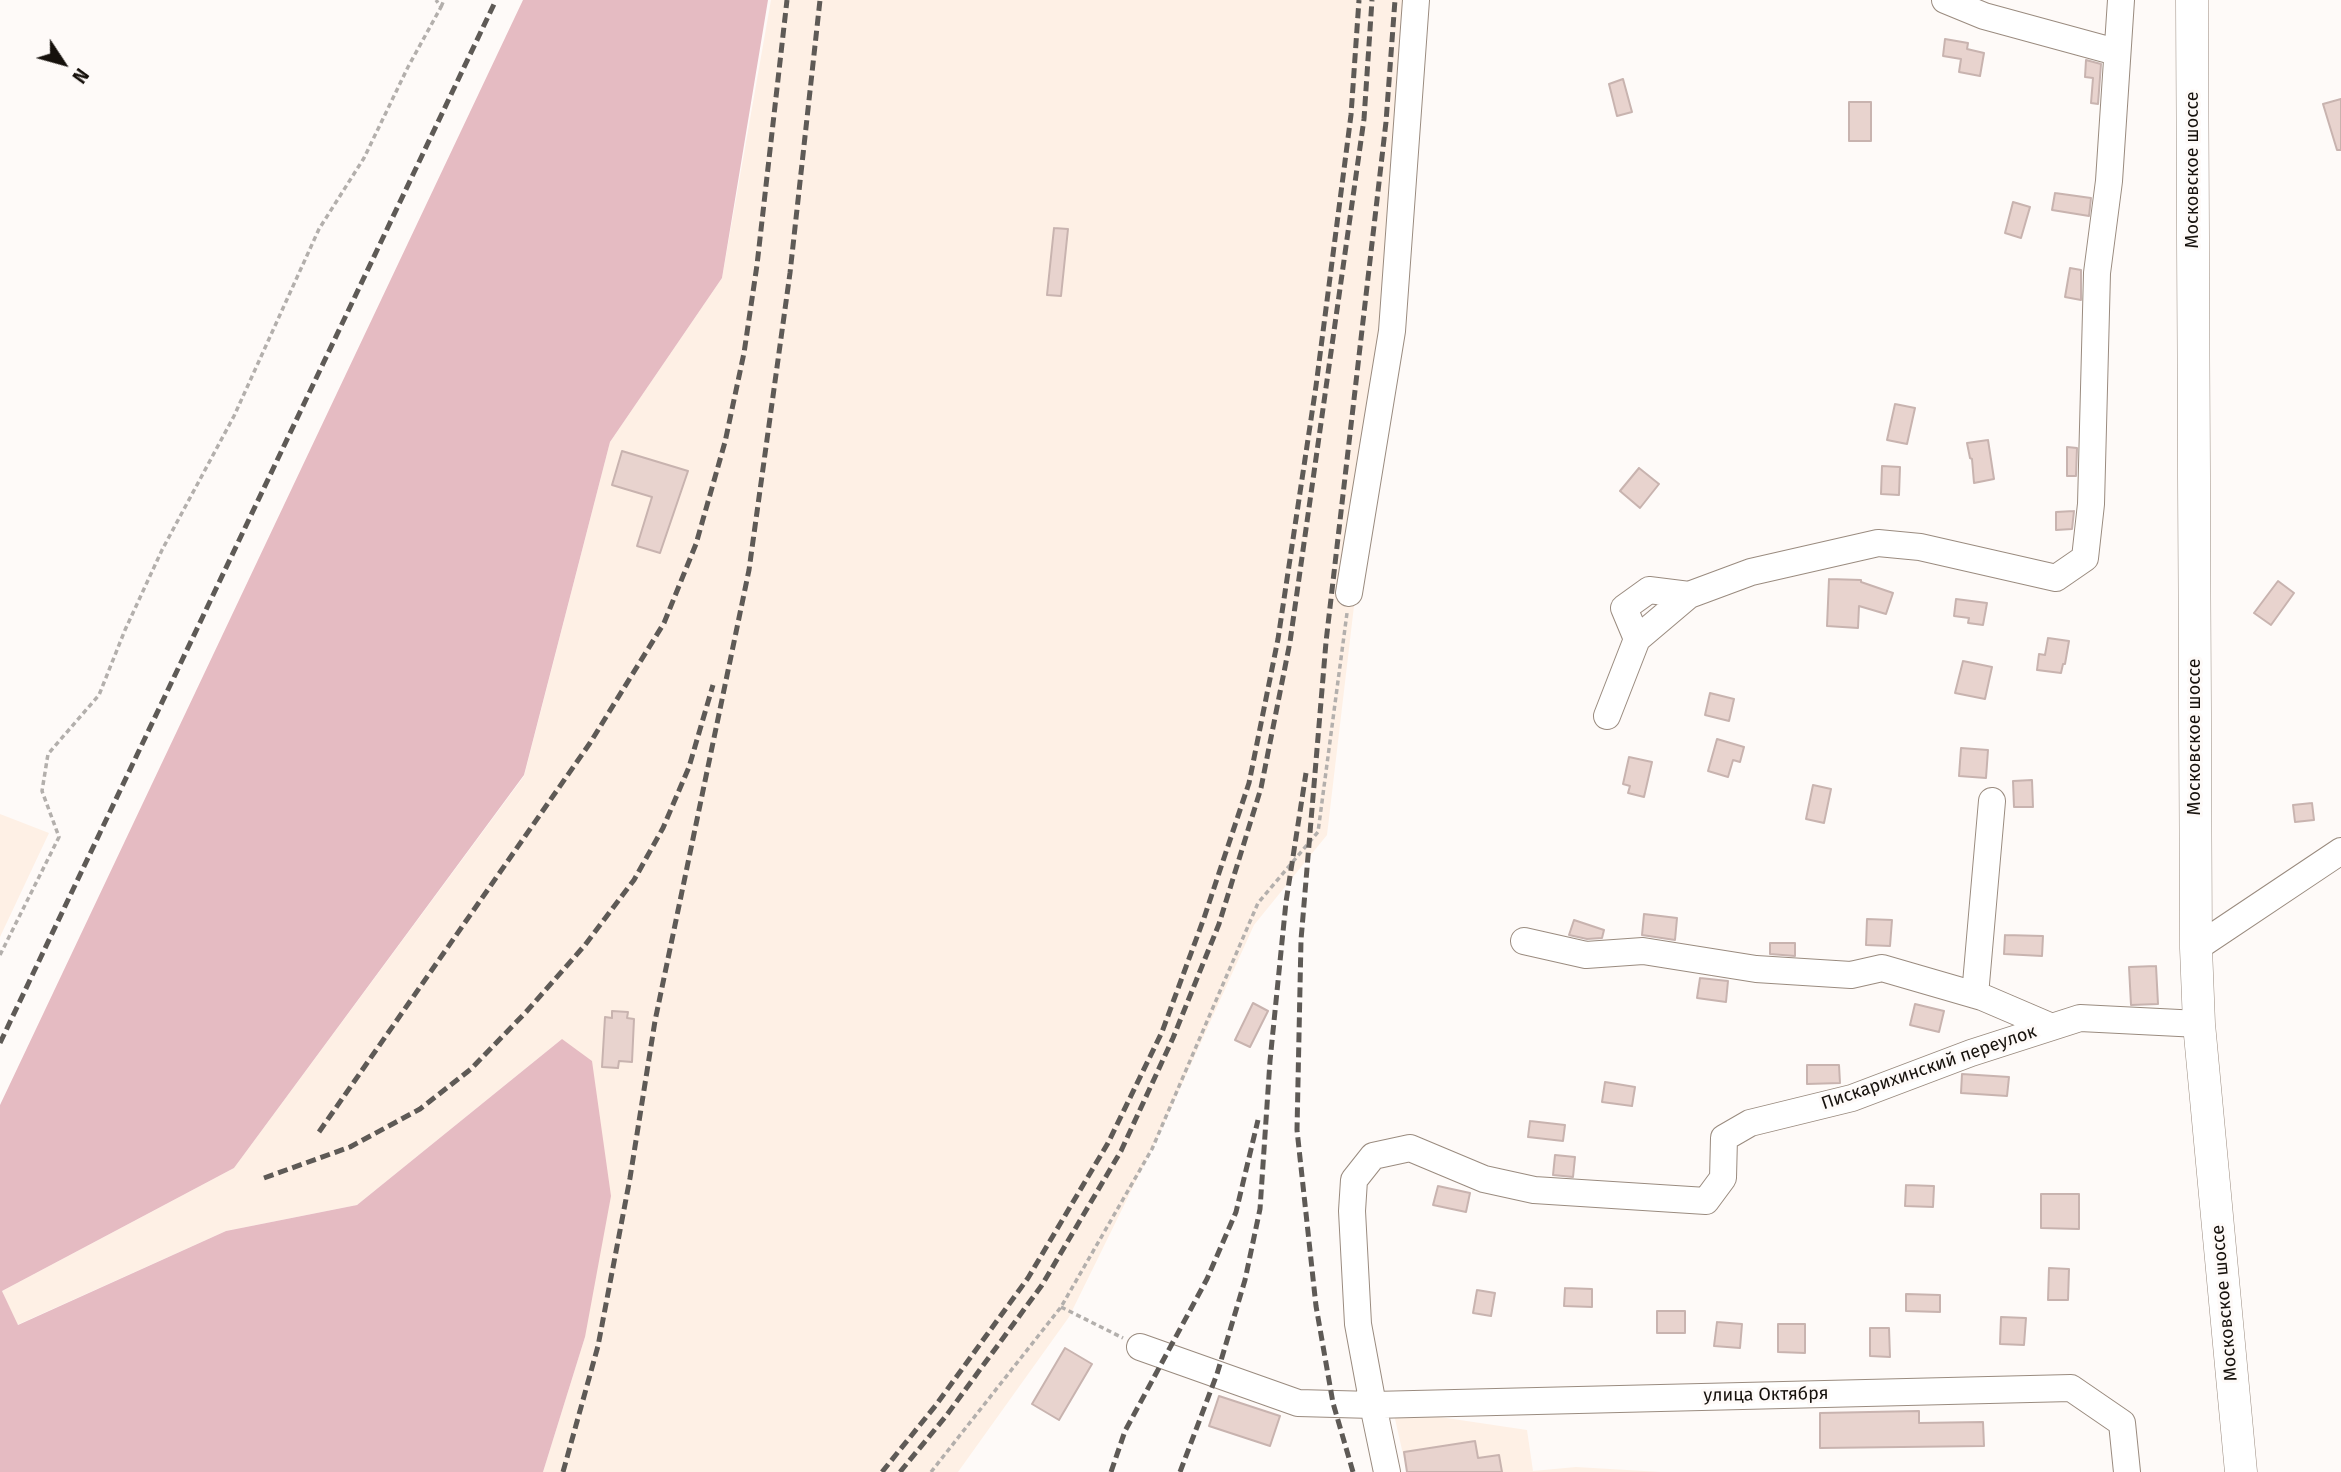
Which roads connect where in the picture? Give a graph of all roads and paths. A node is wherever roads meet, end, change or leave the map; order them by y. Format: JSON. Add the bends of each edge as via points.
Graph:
{"nodes":[{"id":1,"x":436,"y":0,"type":"edge"},
{"id":2,"x":444,"y":0,"type":"edge"},
{"id":3,"x":1416,"y":0,"type":"edge"},
{"id":4,"x":1945,"y":0,"type":"edge"},
{"id":5,"x":2121,"y":0,"type":"edge"},
{"id":6,"x":2192,"y":0,"type":"edge"},
{"id":7,"x":441,"y":7,"type":"junction"},
{"id":8,"x":2116,"y":52,"type":"junction"},
{"id":9,"x":1349,"y":593,"type":"joint"},
{"id":10,"x":1607,"y":716,"type":"dead end"},
{"id":11,"x":1992,"y":801,"type":"dead end"},
{"id":12,"x":2341,"y":851,"type":"edge"},
{"id":13,"x":1524,"y":941,"type":"dead end"},
{"id":14,"x":2196,"y":948,"type":"junction"},
{"id":15,"x":0,"y":955,"type":"edge"},
{"id":16,"x":1975,"y":995,"type":"junction"},
{"id":17,"x":2199,"y":1024,"type":"junction"},
{"id":18,"x":2052,"y":1027,"type":"junction"},
{"id":19,"x":1061,"y":1307,"type":"junction"},
{"id":20,"x":1140,"y":1347,"type":"joint"},
{"id":21,"x":1373,"y":1405,"type":"junction"},
{"id":22,"x":931,"y":1472,"type":"edge"},
{"id":23,"x":1387,"y":1472,"type":"edge"},
{"id":24,"x":2127,"y":1472,"type":"edge"},
{"id":25,"x":2241,"y":1472,"type":"edge"}],
"edges":[{"from":1,"to":7,"type":"path"},
{"from":2,"to":7,"type":"path"},
{"from":3,"to":9,"type":"street","via":[[1392,331]]},
{"from":4,"to":8,"type":"street","via":[[1984,16]]},
{"from":5,"to":8,"type":"street"},
{"from":6,"to":14,"type":"main road","name":"Московское шоссе"},
{"from":7,"to":15,"type":"path","via":[[364,158],[319,229],[234,416],[146,584],[99,695],[48,754],[42,791],[59,837]]},
{"from":8,"to":10,"type":"street","via":[[2109,181],[2097,273],[2091,504],[2085,558],[2056,578],[1920,547],[1878,543],[1751,572],[1689,595],[1637,639]]},
{"from":9,"to":19,"type":"path","via":[[1318,832],[1258,904],[1152,1149]]},
{"from":11,"to":16,"type":"street"},
{"from":12,"to":14,"type":"street"},
{"from":13,"to":16,"type":"street","name":"Пискарихинский переулок","via":[[1586,955],[1643,951],[1756,969],[1851,975],[1882,968]]},
{"from":14,"to":17,"type":"main road","name":"Московское шоссе"},
{"from":16,"to":18,"type":"street","name":"Пискарихинский переулок"},
{"from":17,"to":18,"type":"street","name":"Пискарихинский переулок","via":[[2080,1018]]},
{"from":17,"to":25,"type":"main road","name":"Московское шоссе"},
{"from":18,"to":21,"type":"street","name":"Пискарихинский переулок","via":[[1852,1098],[1750,1123],[1724,1138],[1723,1178],[1706,1201],[1534,1190],[1484,1179],[1410,1148],[1373,1156],[1354,1180],[1352,1211],[1358,1324]]},
{"from":19,"to":20,"type":"path"},
{"from":19,"to":22,"type":"path"},
{"from":20,"to":21,"type":"street","name":"улица Октября","via":[[1298,1403]]},
{"from":21,"to":23,"type":"street"},
{"from":21,"to":24,"type":"street","name":"улица Октября","via":[[2071,1388],[2122,1423]]}]}
